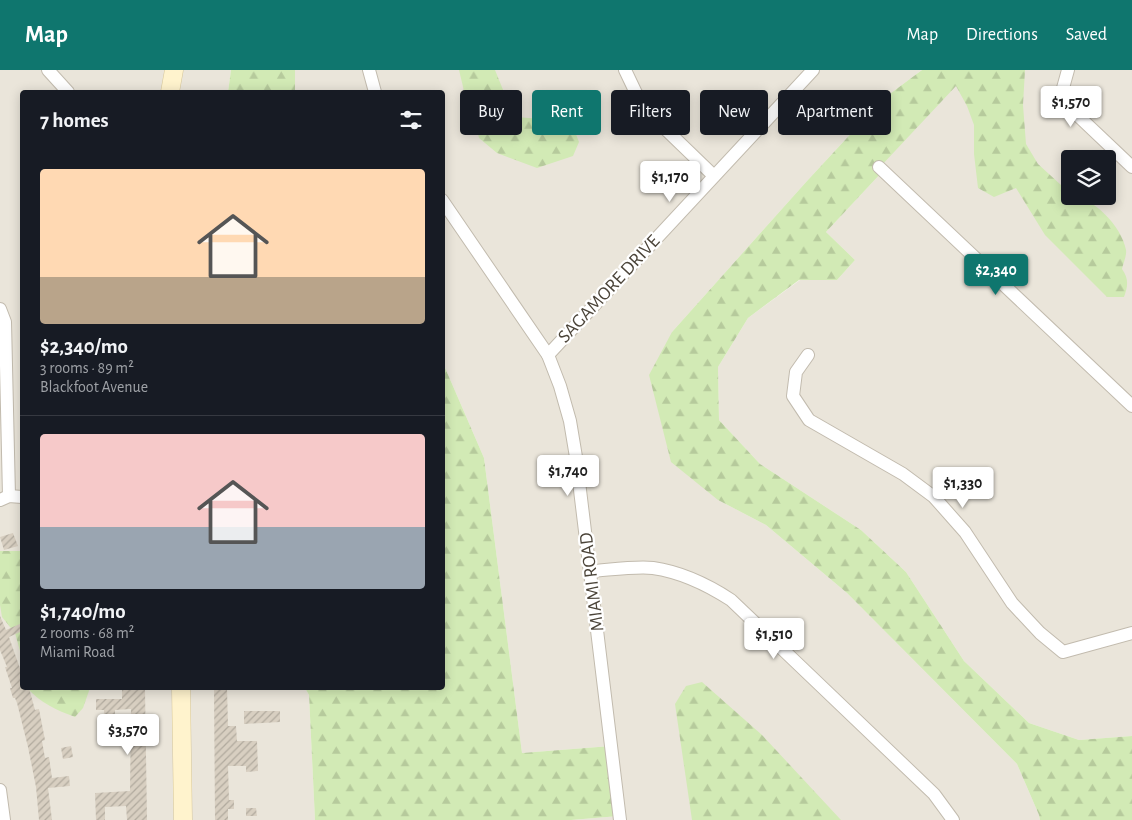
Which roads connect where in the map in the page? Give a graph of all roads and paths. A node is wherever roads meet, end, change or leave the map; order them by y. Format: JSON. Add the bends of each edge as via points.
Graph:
{"nodes":[{"id":1,"x":48,"y":70,"type":"edge"},
{"id":2,"x":174,"y":70,"type":"edge"},
{"id":3,"x":368,"y":70,"type":"edge"},
{"id":4,"x":626,"y":70,"type":"edge"},
{"id":5,"x":813,"y":70,"type":"edge"},
{"id":6,"x":1068,"y":70,"type":"edge"},
{"id":7,"x":66,"y":90,"type":"edge"},
{"id":8,"x":170,"y":90,"type":"edge"},
{"id":9,"x":375,"y":90,"type":"edge"},
{"id":10,"x":880,"y":167,"type":"dead end"},
{"id":11,"x":1132,"y":167,"type":"edge"},
{"id":12,"x":714,"y":176,"type":"junction"},
{"id":13,"x":445,"y":204,"type":"edge"},
{"id":14,"x":0,"y":309,"type":"edge"},
{"id":15,"x":548,"y":355,"type":"junction"},
{"id":16,"x":808,"y":355,"type":"dead end"},
{"id":17,"x":1132,"y":406,"type":"edge"},
{"id":18,"x":20,"y":497,"type":"edge"},
{"id":19,"x":4,"y":498,"type":"edge"},
{"id":20,"x":591,"y":570,"type":"junction"},
{"id":21,"x":1132,"y":633,"type":"edge"},
{"id":22,"x":181,"y":690,"type":"edge"},
{"id":23,"x":0,"y":790,"type":"edge"},
{"id":24,"x":4,"y":820,"type":"edge"},
{"id":25,"x":183,"y":820,"type":"edge"},
{"id":26,"x":620,"y":820,"type":"edge"},
{"id":27,"x":953,"y":820,"type":"edge"}],
"edges":[{"from":1,"to":7,"type":"street"},
{"from":2,"to":8,"type":"main road"},
{"from":3,"to":9,"type":"street"},
{"from":4,"to":12,"type":"street","via":[[636,93],[656,120]]},
{"from":5,"to":12,"type":"street","name":"SAGAMORE DRIVE"},
{"from":6,"to":11,"type":"street","via":[[1063,88],[1065,100]]},
{"from":10,"to":17,"type":"street"},
{"from":12,"to":15,"type":"street","name":"SAGAMORE DRIVE"},
{"from":13,"to":15,"type":"street","name":"MIAMI ROAD"},
{"from":14,"to":19,"type":"street","via":[[5,322]]},
{"from":15,"to":20,"type":"street","name":"MIAMI ROAD","via":[[570,421]]},
{"from":16,"to":21,"type":"street","via":[[796,372],[793,396],[809,420],[902,474],[934,497],[966,532],[1012,603],[1040,633],[1063,652]]},
{"from":18,"to":19,"type":"street"},
{"from":20,"to":26,"type":"street","name":"MIAMI ROAD"},
{"from":20,"to":27,"type":"street","via":[[652,568],[691,579],[731,600],[934,794]]},
{"from":22,"to":25,"type":"main road"},
{"from":23,"to":24,"type":"street"}]}
